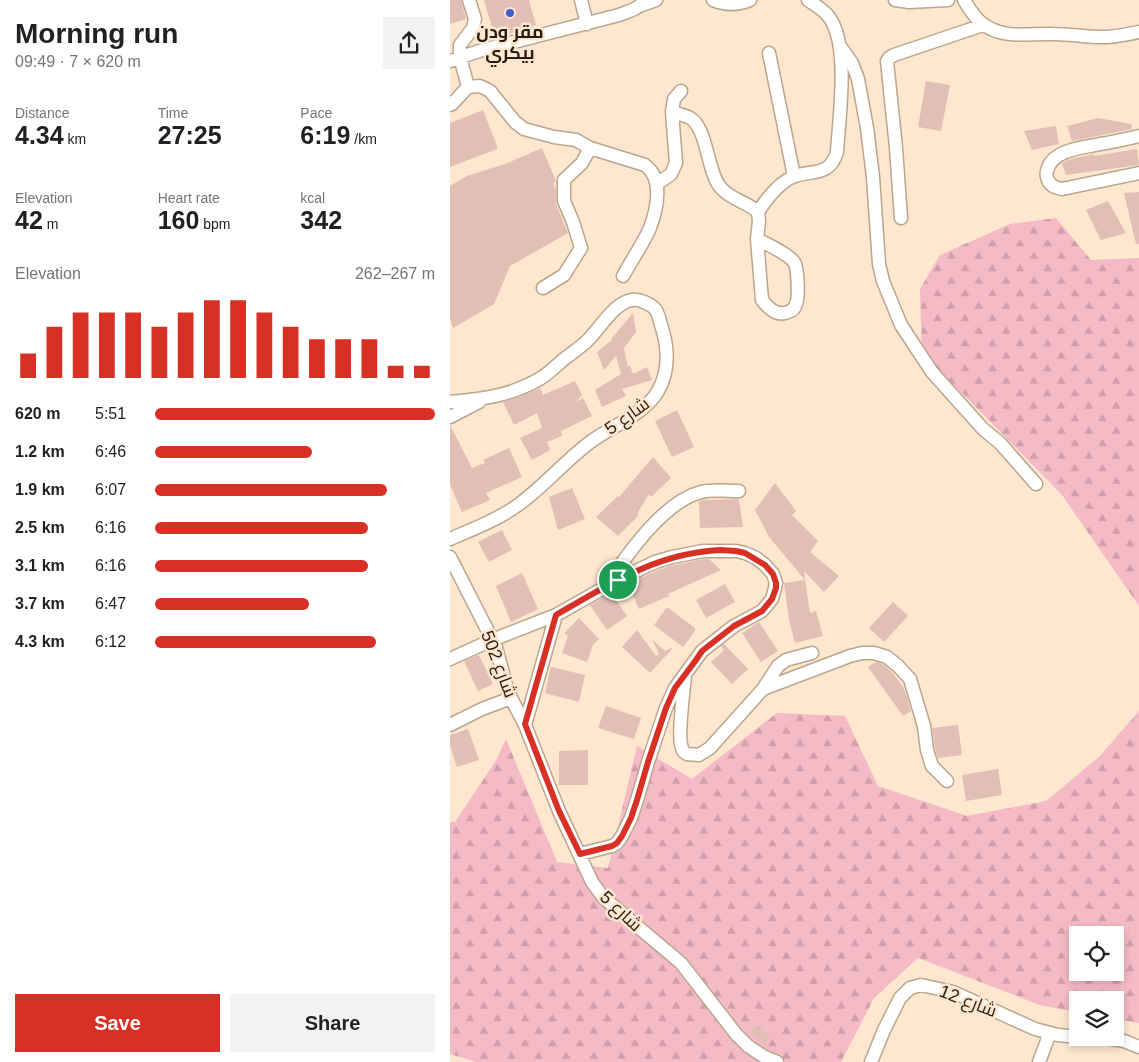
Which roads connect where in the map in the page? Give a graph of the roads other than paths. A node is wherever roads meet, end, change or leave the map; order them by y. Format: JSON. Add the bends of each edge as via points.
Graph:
{"nodes":[{"id":1,"x":469,"y":0,"type":"edge"},
{"id":2,"x":581,"y":0,"type":"edge"},
{"id":3,"x":656,"y":0,"type":"edge"},
{"id":4,"x":713,"y":0,"type":"edge"},
{"id":5,"x":750,"y":0,"type":"edge"},
{"id":6,"x":808,"y":0,"type":"edge"},
{"id":7,"x":895,"y":0,"type":"edge"},
{"id":8,"x":948,"y":0,"type":"edge"},
{"id":9,"x":964,"y":0,"type":"edge"},
{"id":10,"x":643,"y":2,"type":"edge"},
{"id":11,"x":587,"y":24,"type":"junction"},
{"id":12,"x":983,"y":25,"type":"junction"},
{"id":13,"x":1139,"y":32,"type":"edge"},
{"id":14,"x":840,"y":46,"type":"junction"},
{"id":15,"x":769,"y":53,"type":"dead end"},
{"id":16,"x":455,"y":59,"type":"edge"},
{"id":17,"x":468,"y":87,"type":"junction"},
{"id":18,"x":681,"y":91,"type":"dead end"},
{"id":19,"x":450,"y":105,"type":"edge"},
{"id":20,"x":672,"y":112,"type":"junction"},
{"id":21,"x":1139,"y":136,"type":"edge"},
{"id":22,"x":590,"y":148,"type":"junction"},
{"id":23,"x":1139,"y":173,"type":"edge"},
{"id":24,"x":794,"y":176,"type":"junction"},
{"id":25,"x":657,"y":184,"type":"junction"},
{"id":26,"x":758,"y":212,"type":"junction"},
{"id":27,"x":901,"y":218,"type":"dead end"},
{"id":28,"x":757,"y":239,"type":"junction"},
{"id":29,"x":622,"y":276,"type":"dead end"},
{"id":30,"x":543,"y":288,"type":"dead end"},
{"id":31,"x":483,"y":399,"type":"junction"},
{"id":32,"x":450,"y":402,"type":"edge"},
{"id":33,"x":450,"y":417,"type":"edge"},
{"id":34,"x":1036,"y":484,"type":"dead end"},
{"id":35,"x":739,"y":491,"type":"dead end"},
{"id":36,"x":450,"y":539,"type":"edge"},
{"id":37,"x":450,"y":557,"type":"edge"},
{"id":38,"x":604,"y":587,"type":"junction"},
{"id":39,"x":556,"y":615,"type":"junction"},
{"id":40,"x":492,"y":640,"type":"junction"},
{"id":41,"x":812,"y":653,"type":"dead end"},
{"id":42,"x":450,"y":659,"type":"edge"},
{"id":43,"x":685,"y":675,"type":"junction"},
{"id":44,"x":763,"y":689,"type":"junction"},
{"id":45,"x":511,"y":698,"type":"junction"},
{"id":46,"x":525,"y":724,"type":"junction"},
{"id":47,"x":450,"y":725,"type":"edge"},
{"id":48,"x":946,"y":781,"type":"dead end"},
{"id":49,"x":580,"y":854,"type":"junction"},
{"id":50,"x":1050,"y":1033,"type":"junction"},
{"id":51,"x":1069,"y":1036,"type":"edge"},
{"id":52,"x":1124,"y":1041,"type":"edge"},
{"id":53,"x":1139,"y":1047,"type":"edge"},
{"id":54,"x":777,"y":1062,"type":"edge"},
{"id":55,"x":871,"y":1062,"type":"edge"},
{"id":56,"x":1039,"y":1062,"type":"edge"}],
"edges":[{"from":1,"to":16,"type":"street","via":[[475,20]]},
{"from":2,"to":11,"type":"street"},
{"from":3,"to":10,"type":"street"},
{"from":4,"to":5,"type":"street","via":[[732,4]]},
{"from":6,"to":14,"type":"street","via":[[829,17]]},
{"from":7,"to":8,"type":"street"},
{"from":9,"to":12,"type":"street"},
{"from":10,"to":11,"type":"street","via":[[633,10]]},
{"from":11,"to":16,"type":"street"},
{"from":12,"to":13,"type":"street","via":[[995,31],[1025,36],[1109,37]]},
{"from":12,"to":27,"type":"street","via":[[894,55],[887,61]]},
{"from":14,"to":24,"type":"street","via":[[842,66],[835,159],[821,171]]},
{"from":14,"to":34,"type":"street","via":[[858,79],[873,177],[879,264],[901,325],[932,372]]},
{"from":15,"to":24,"type":"street"},
{"from":16,"to":17,"type":"street"},
{"from":17,"to":19,"type":"street"},
{"from":17,"to":22,"type":"street","via":[[480,86],[490,91],[514,122],[524,129],[576,140]]},
{"from":18,"to":20,"type":"street","via":[[674,99]]},
{"from":20,"to":25,"type":"street","via":[[676,163],[671,174]]},
{"from":20,"to":26,"type":"street","via":[[692,119],[700,131],[720,188]]},
{"from":21,"to":23,"type":"street","via":[[1061,154],[1049,164],[1046,175],[1051,184],[1062,189]]},
{"from":22,"to":25,"type":"street","via":[[645,165]]},
{"from":22,"to":30,"type":"street","via":[[582,163],[564,180],[564,201],[581,248],[564,275]]},
{"from":24,"to":26,"type":"street","via":[[768,197]]},
{"from":25,"to":29,"type":"street","via":[[656,206],[649,229]]},
{"from":26,"to":28,"type":"street"},
{"from":28,"to":28,"type":"street","via":[[762,300],[768,308],[785,314],[797,304],[795,264]]},
{"from":31,"to":32,"type":"street","name":"شارع 5"},
{"from":31,"to":33,"type":"street"},
{"from":31,"to":36,"type":"street","name":"شارع 5","via":[[504,395],[542,377],[587,341],[620,305],[632,300],[645,302],[656,310],[667,356],[663,381],[649,402],[589,442],[517,505],[491,522]]},
{"from":35,"to":38,"type":"street","via":[[710,490],[677,503],[643,537]]},
{"from":37,"to":40,"type":"street","name":"شارع 502"},
{"from":38,"to":39,"type":"street"},
{"from":38,"to":43,"type":"street","via":[[655,562],[703,551],[736,551],[765,565],[776,583],[772,599],[762,611],[734,626],[702,651]]},
{"from":39,"to":40,"type":"street"},
{"from":39,"to":46,"type":"street"},
{"from":40,"to":42,"type":"street"},
{"from":40,"to":45,"type":"street","name":"شارع 502"},
{"from":41,"to":44,"type":"street","via":[[786,660],[778,666]]},
{"from":43,"to":44,"type":"street","via":[[680,743],[687,754],[703,753],[710,748]]},
{"from":43,"to":49,"type":"street","via":[[666,708],[631,818],[622,836],[612,846]]},
{"from":44,"to":48,"type":"street","via":[[850,656],[874,653],[887,657],[910,679],[932,766]]},
{"from":45,"to":46,"type":"street","name":"شارع 502"},
{"from":45,"to":47,"type":"street"},
{"from":46,"to":49,"type":"street","name":"شارع 502","via":[[559,811]]},
{"from":49,"to":54,"type":"street","name":"شارع 5","via":[[592,882],[604,897],[681,963],[748,1046]]},
{"from":50,"to":51,"type":"street","name":"شارع 12"},
{"from":50,"to":55,"type":"street","name":"شارع 12","via":[[953,992],[921,985],[910,988],[900,998]]},
{"from":50,"to":56,"type":"street"},
{"from":52,"to":53,"type":"street"}]}
